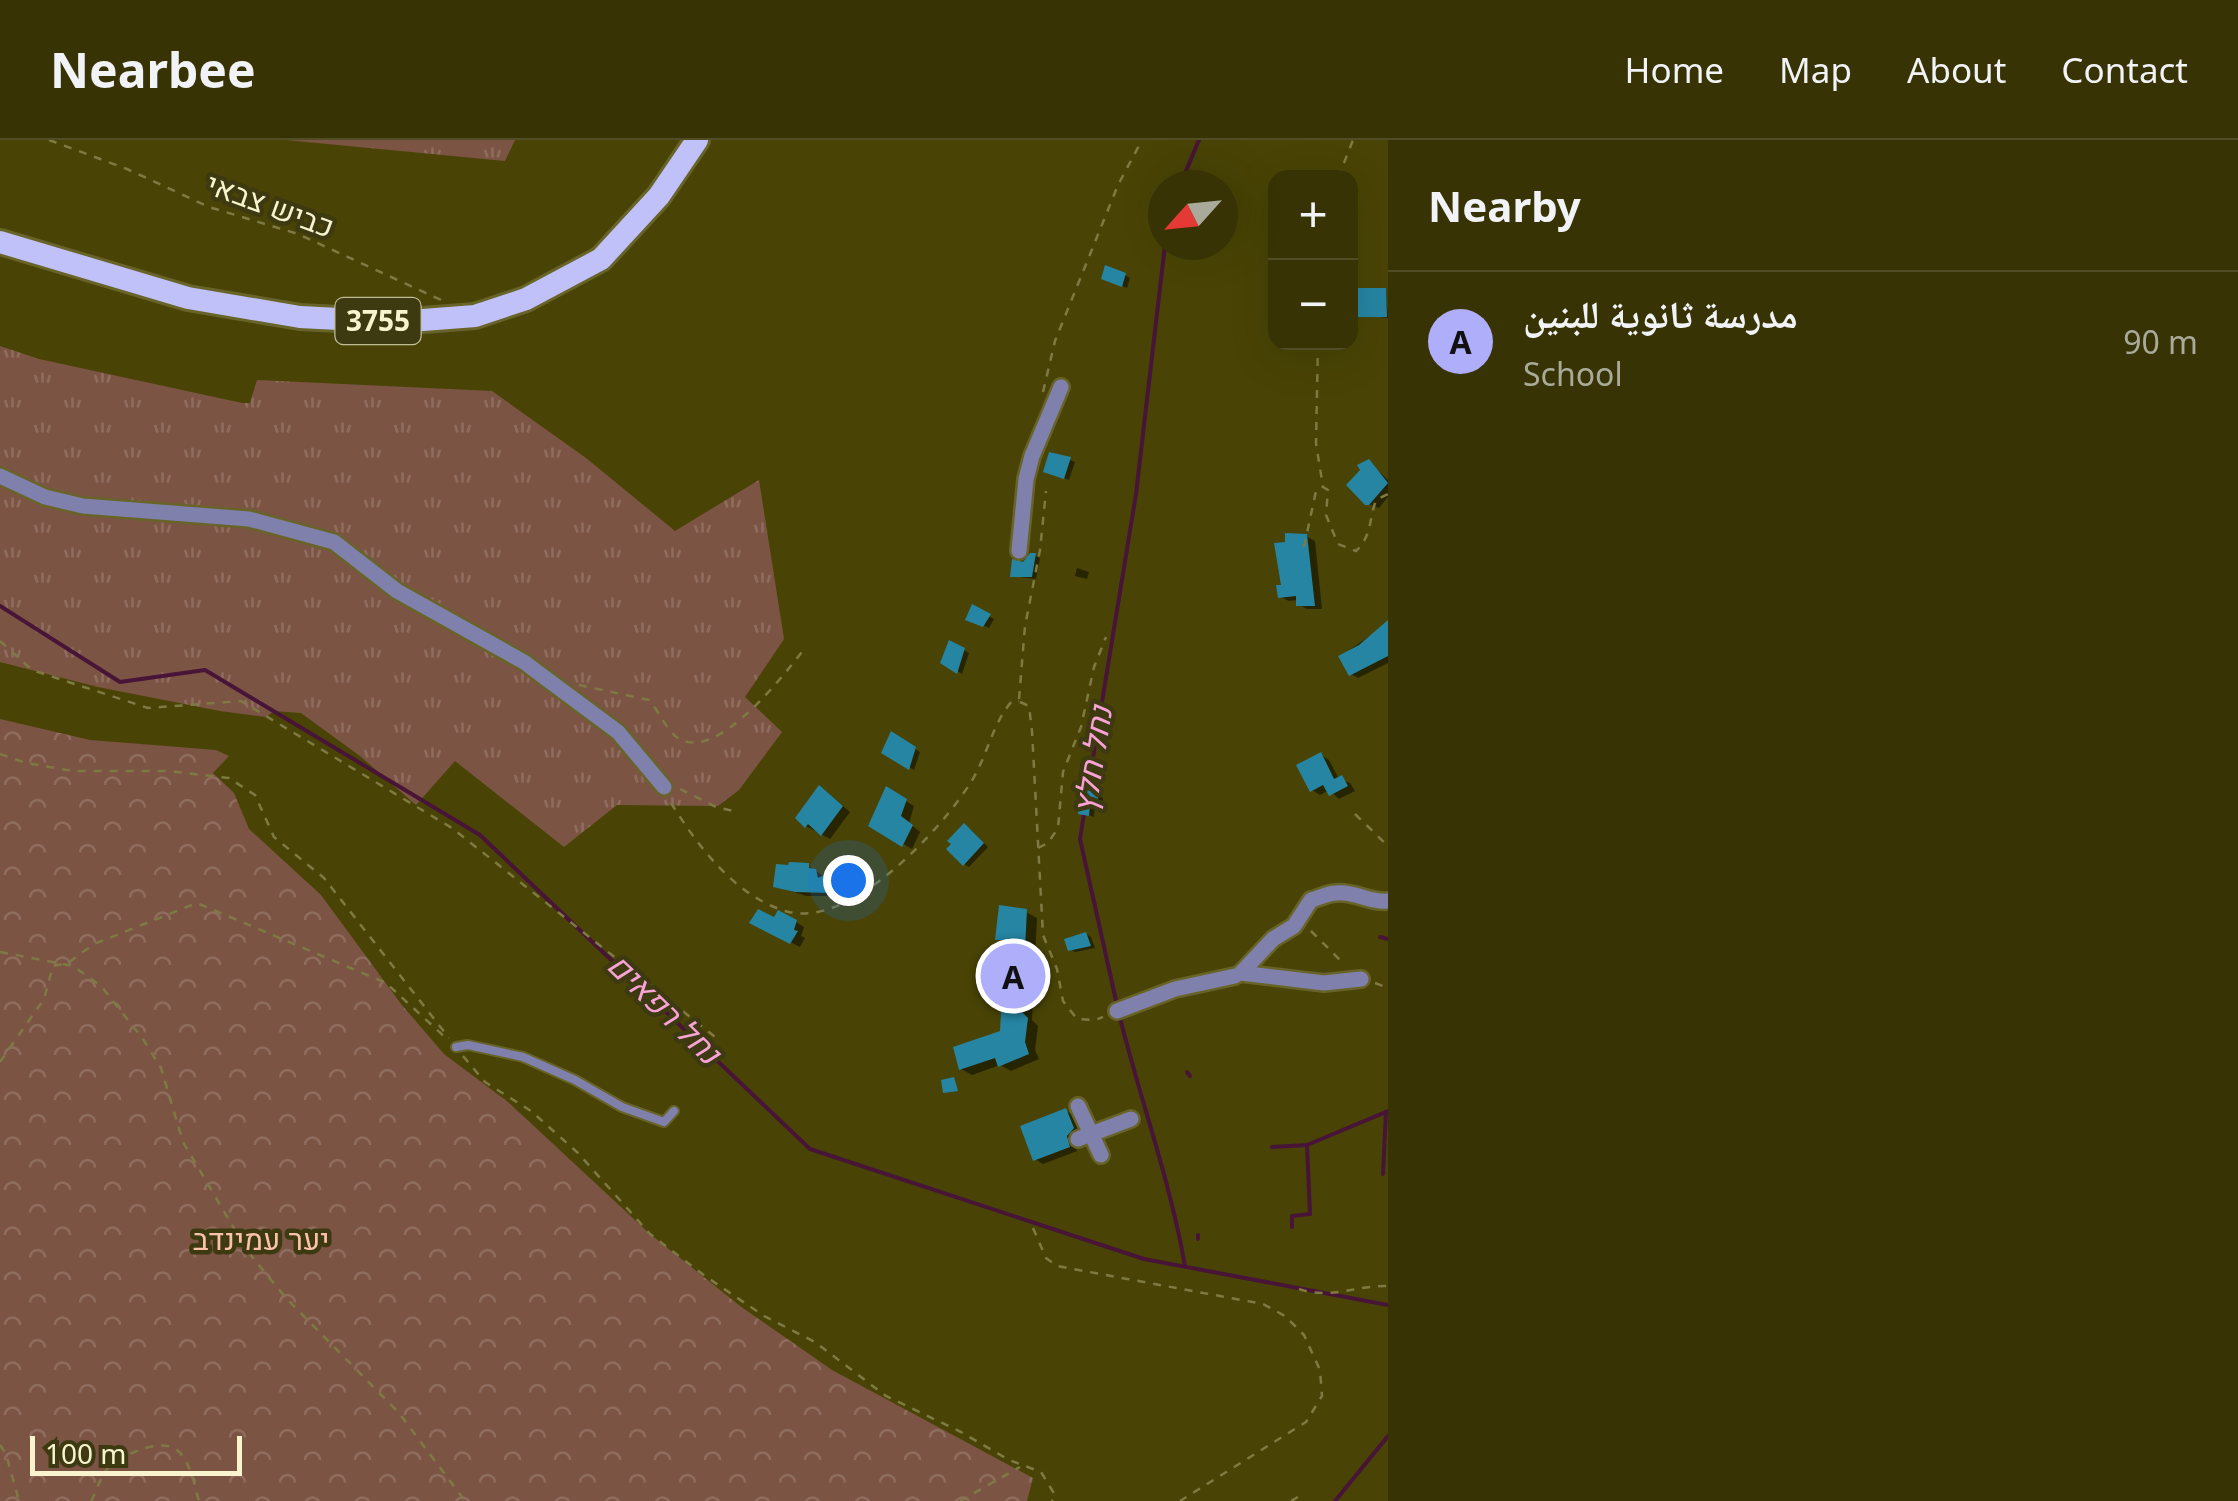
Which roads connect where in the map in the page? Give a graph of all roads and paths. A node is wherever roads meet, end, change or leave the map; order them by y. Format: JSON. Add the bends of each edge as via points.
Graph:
{"nodes":[{"id":1,"x":49,"y":140,"type":"edge"},
{"id":2,"x":697,"y":140,"type":"edge"},
{"id":3,"x":1142,"y":140,"type":"edge"},
{"id":4,"x":1354,"y":140,"type":"edge"},
{"id":5,"x":1341,"y":170,"type":"edge"},
{"id":6,"x":0,"y":242,"type":"edge"},
{"id":7,"x":440,"y":299,"type":"dead end"},
{"id":8,"x":1318,"y":350,"type":"edge"},
{"id":9,"x":1062,"y":387,"type":"dead end"},
{"id":10,"x":1044,"y":424,"type":"junction"},
{"id":11,"x":0,"y":476,"type":"edge"},
{"id":12,"x":1323,"y":486,"type":"junction"},
{"id":13,"x":1046,"y":490,"type":"dead end"},
{"id":14,"x":1388,"y":494,"type":"edge"},
{"id":15,"x":1304,"y":547,"type":"dead end"},
{"id":16,"x":1019,"y":551,"type":"dead end"},
{"id":17,"x":1106,"y":637,"type":"dead end"},
{"id":18,"x":0,"y":641,"type":"edge"},
{"id":19,"x":806,"y":647,"type":"dead end"},
{"id":20,"x":552,"y":683,"type":"junction"},
{"id":21,"x":1019,"y":701,"type":"junction"},
{"id":22,"x":0,"y":754,"type":"edge"},
{"id":23,"x":664,"y":787,"type":"junction"},
{"id":24,"x":734,"y":811,"type":"dead end"},
{"id":25,"x":1355,"y":814,"type":"dead end"},
{"id":26,"x":1388,"y":846,"type":"edge"},
{"id":27,"x":1037,"y":849,"type":"junction"},
{"id":28,"x":1388,"y":901,"type":"edge"},
{"id":29,"x":1298,"y":921,"type":"junction"},
{"id":30,"x":0,"y":952,"type":"edge"},
{"id":31,"x":62,"y":964,"type":"junction"},
{"id":32,"x":1235,"y":976,"type":"dead end"},
{"id":33,"x":1364,"y":981,"type":"junction"},
{"id":34,"x":1388,"y":988,"type":"edge"},
{"id":35,"x":1117,"y":1011,"type":"joint"},
{"id":36,"x":719,"y":1040,"type":"dead end"},
{"id":37,"x":456,"y":1047,"type":"junction"},
{"id":38,"x":0,"y":1062,"type":"edge"},
{"id":39,"x":1078,"y":1106,"type":"dead end"},
{"id":40,"x":674,"y":1111,"type":"dead end"},
{"id":41,"x":1131,"y":1119,"type":"dead end"},
{"id":42,"x":1085,"y":1136,"type":"junction"},
{"id":43,"x":1101,"y":1154,"type":"dead end"},
{"id":44,"x":1033,"y":1228,"type":"dead end"},
{"id":45,"x":1388,"y":1286,"type":"edge"},
{"id":46,"x":1299,"y":1290,"type":"dead end"},
{"id":47,"x":0,"y":1445,"type":"edge"},
{"id":48,"x":1023,"y":1465,"type":"junction"},
{"id":49,"x":1303,"y":1494,"type":"dead end"},
{"id":50,"x":19,"y":1501,"type":"edge"},
{"id":51,"x":91,"y":1501,"type":"edge"},
{"id":52,"x":200,"y":1501,"type":"edge"},
{"id":53,"x":465,"y":1501,"type":"edge"},
{"id":54,"x":960,"y":1501,"type":"edge"},
{"id":55,"x":1052,"y":1501,"type":"edge"},
{"id":56,"x":1180,"y":1501,"type":"edge"},
{"id":57,"x":1291,"y":1501,"type":"edge"}],
"edges":[{"from":1,"to":7,"type":"path","name":"כביש צבאי","via":[[209,207],[298,234]]},
{"from":2,"to":6,"type":"main road","number":"3755","via":[[659,196],[600,258],[526,300],[475,316],[397,322],[300,317],[188,298]]},
{"from":3,"to":10,"type":"path","via":[[1048,358]]},
{"from":4,"to":5,"type":"path"},
{"from":8,"to":12,"type":"path","via":[[1316,443]]},
{"from":9,"to":10,"type":"street"},
{"from":10,"to":16,"type":"street","via":[[1026,480]]},
{"from":11,"to":20,"type":"street","via":[[83,506],[249,519],[334,542],[397,591]]},
{"from":12,"to":14,"type":"path","via":[[1332,536],[1346,550],[1356,551],[1369,534],[1376,500]]},
{"from":12,"to":15,"type":"path","via":[[1316,491]]},
{"from":13,"to":21,"type":"path"},
{"from":17,"to":27,"type":"path","via":[[1063,772],[1058,828]]},
{"from":18,"to":36,"type":"path","via":[[32,670],[148,708],[241,701],[452,828]]},
{"from":19,"to":20,"type":"path","via":[[730,728],[687,742],[675,737],[649,700]]},
{"from":20,"to":23,"type":"street","via":[[618,732]]},
{"from":21,"to":23,"type":"path","via":[[1001,714],[970,784],[906,862],[841,904],[812,912],[788,912],[738,883],[694,839]]},
{"from":21,"to":27,"type":"path","via":[[1028,706],[1032,731]]},
{"from":22,"to":37,"type":"path","via":[[74,771],[204,774],[242,786],[255,795],[274,837],[324,878]]},
{"from":23,"to":24,"type":"path"},
{"from":25,"to":26,"type":"path"},
{"from":27,"to":35,"type":"path","via":[[1042,935],[1063,1001],[1077,1019]]},
{"from":28,"to":29,"type":"street","via":[[1335,893],[1311,900]]},
{"from":29,"to":33,"type":"path"},
{"from":29,"to":33,"type":"street","via":[[1241,973]]},
{"from":30,"to":31,"type":"path"},
{"from":31,"to":37,"type":"path","via":[[94,944],[197,903],[386,983]]},
{"from":31,"to":38,"type":"path","via":[[53,966],[44,999]]},
{"from":31,"to":53,"type":"path","via":[[100,986],[144,1039],[161,1068],[183,1142],[248,1252],[400,1413]]},
{"from":32,"to":35,"type":"street"},
{"from":33,"to":34,"type":"path"},
{"from":37,"to":40,"type":"lane","via":[[523,1058],[664,1122]]},
{"from":37,"to":48,"type":"path","via":[[485,1082],[578,1153],[650,1234],[706,1276],[815,1342],[886,1396]]},
{"from":39,"to":42,"type":"street"},
{"from":41,"to":42,"type":"street"},
{"from":42,"to":43,"type":"street"},
{"from":44,"to":56,"type":"path","via":[[1046,1258],[1057,1266],[1262,1304],[1304,1335],[1320,1370],[1322,1396],[1306,1422]]},
{"from":45,"to":46,"type":"path","via":[[1324,1296]]},
{"from":47,"to":50,"type":"path"},
{"from":48,"to":54,"type":"path"},
{"from":48,"to":55,"type":"path","via":[[1041,1472]]},
{"from":49,"to":57,"type":"path"},
{"from":51,"to":52,"type":"path","via":[[107,1468],[162,1445],[188,1465]]}]}
